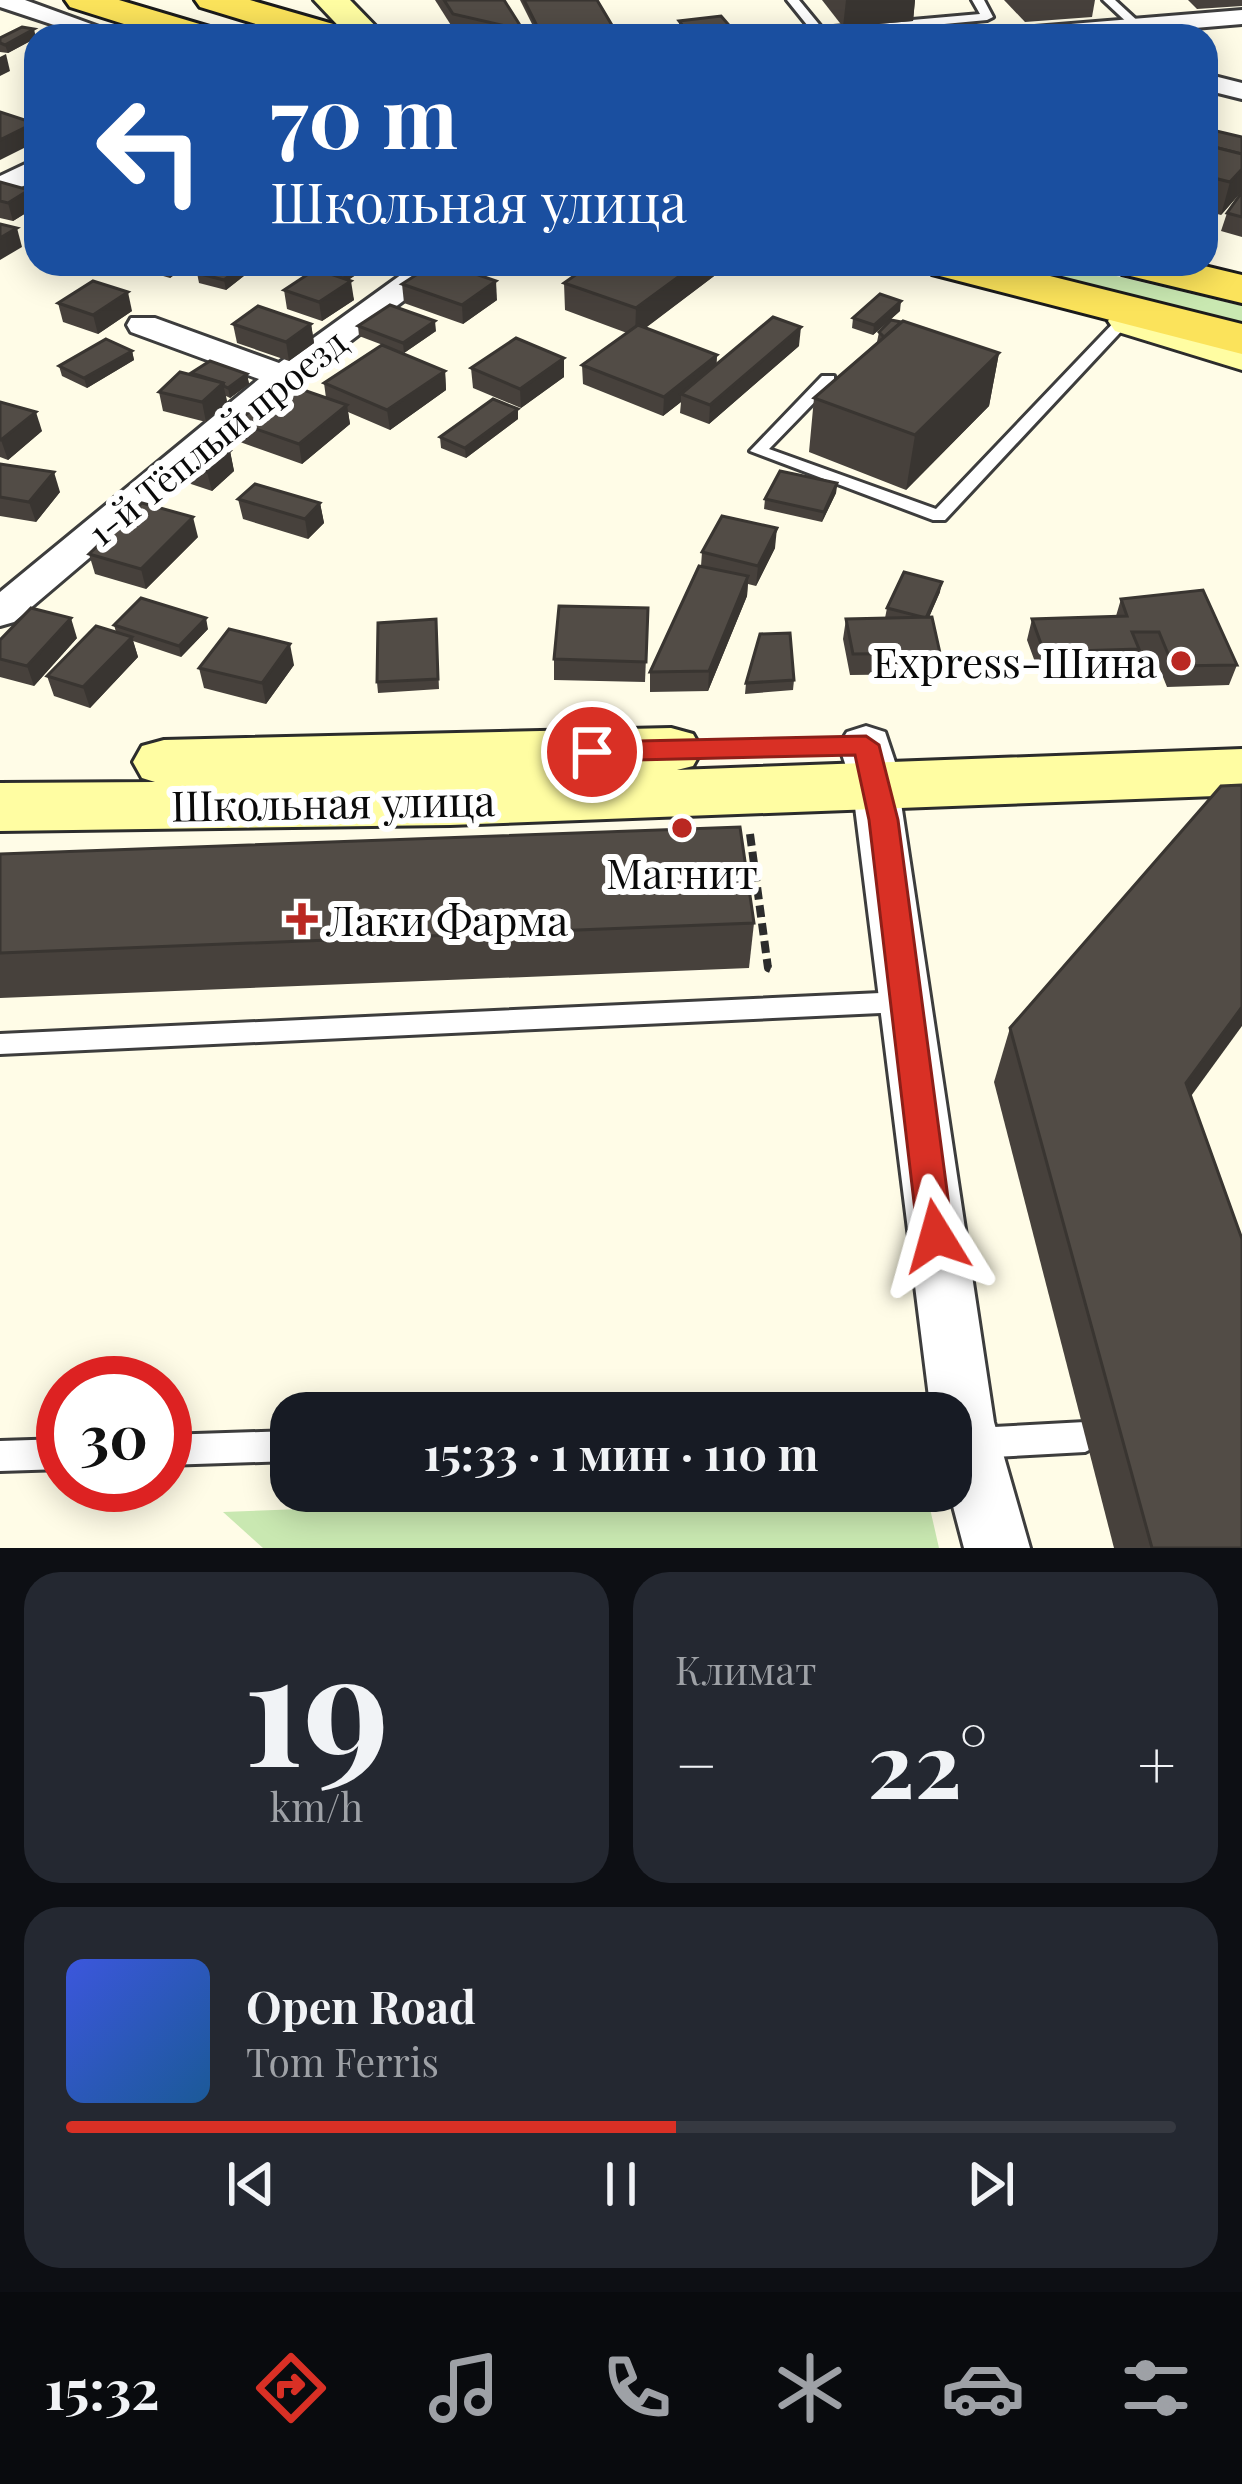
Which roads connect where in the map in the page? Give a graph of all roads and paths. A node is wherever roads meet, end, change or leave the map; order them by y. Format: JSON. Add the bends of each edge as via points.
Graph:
{"nodes":[{"id":1,"x":1,"y":0,"type":"edge"},
{"id":2,"x":82,"y":0,"type":"edge"},
{"id":3,"x":212,"y":0,"type":"edge"},
{"id":4,"x":331,"y":0,"type":"edge"},
{"id":5,"x":793,"y":0,"type":"edge"},
{"id":6,"x":978,"y":0,"type":"edge"},
{"id":7,"x":1109,"y":0,"type":"edge"},
{"id":8,"x":1242,"y":17,"type":"edge"},
{"id":9,"x":75,"y":24,"type":"edge"},
{"id":10,"x":161,"y":24,"type":"edge"},
{"id":11,"x":293,"y":24,"type":"edge"},
{"id":12,"x":356,"y":24,"type":"edge"},
{"id":13,"x":812,"y":24,"type":"edge"},
{"id":14,"x":883,"y":24,"type":"edge"},
{"id":15,"x":1135,"y":24,"type":"edge"},
{"id":16,"x":1160,"y":24,"type":"edge"},
{"id":17,"x":420,"y":276,"type":"edge"},
{"id":18,"x":987,"y":276,"type":"edge"},
{"id":19,"x":1188,"y":276,"type":"edge"},
{"id":20,"x":1003,"y":281,"type":"junction"},
{"id":21,"x":1242,"y":289,"type":"edge"},
{"id":22,"x":1125,"y":319,"type":"junction"},
{"id":23,"x":142,"y":325,"type":"dead end"},
{"id":24,"x":1242,"y":338,"type":"edge"},
{"id":25,"x":1242,"y":356,"type":"edge"},
{"id":26,"x":283,"y":376,"type":"junction"},
{"id":27,"x":828,"y":379,"type":"edge"},
{"id":28,"x":0,"y":613,"type":"edge"},
{"id":29,"x":1242,"y":730,"type":"edge"},
{"id":30,"x":870,"y":764,"type":"junction"},
{"id":31,"x":0,"y":766,"type":"edge"},
{"id":32,"x":1242,"y":772,"type":"edge"},
{"id":33,"x":0,"y":807,"type":"edge"},
{"id":34,"x":902,"y":1002,"type":"junction"},
{"id":35,"x":0,"y":1044,"type":"edge"},
{"id":36,"x":956,"y":1392,"type":"edge"},
{"id":37,"x":972,"y":1430,"type":"edge"},
{"id":38,"x":1085,"y":1437,"type":"dead end"},
{"id":39,"x":270,"y":1447,"type":"edge"},
{"id":40,"x":192,"y":1449,"type":"edge"},
{"id":41,"x":36,"y":1455,"type":"edge"},
{"id":42,"x":0,"y":1456,"type":"edge"},
{"id":43,"x":972,"y":1465,"type":"edge"},
{"id":44,"x":997,"y":1548,"type":"edge"}],
"edges":[{"from":1,"to":9,"type":"street"},
{"from":2,"to":10,"type":"main road"},
{"from":3,"to":11,"type":"main road"},
{"from":4,"to":12,"type":"main road"},
{"from":5,"to":13,"type":"lane"},
{"from":6,"to":14,"type":"lane","via":[[989,15]]},
{"from":7,"to":15,"type":"lane"},
{"from":8,"to":16,"type":"street"},
{"from":17,"to":26,"type":"street","name":"1-й Тёплый проезд"},
{"from":18,"to":20,"type":"main road"},
{"from":19,"to":21,"type":"main road"},
{"from":20,"to":22,"type":"main road"},
{"from":20,"to":24,"type":"main road"},
{"from":22,"to":25,"type":"main road"},
{"from":22,"to":27,"type":"lane","via":[[939,517],[758,451]]},
{"from":23,"to":26,"type":"street"},
{"from":26,"to":28,"type":"street","name":"1-й Тёплый проезд"},
{"from":29,"to":30,"type":"main road","name":"Школьная улица"},
{"from":30,"to":31,"type":"main road","name":"Школьная улица"},
{"from":30,"to":32,"type":"main road","name":"Школьная улица"},
{"from":30,"to":33,"type":"main road","name":"Школьная улица","via":[[450,802]]},
{"from":30,"to":34,"type":"street","via":[[900,937]]},
{"from":34,"to":35,"type":"lane"},
{"from":34,"to":36,"type":"street"},
{"from":37,"to":38,"type":"lane"},
{"from":39,"to":40,"type":"lane"},
{"from":41,"to":42,"type":"lane"},
{"from":43,"to":44,"type":"street"}]}
